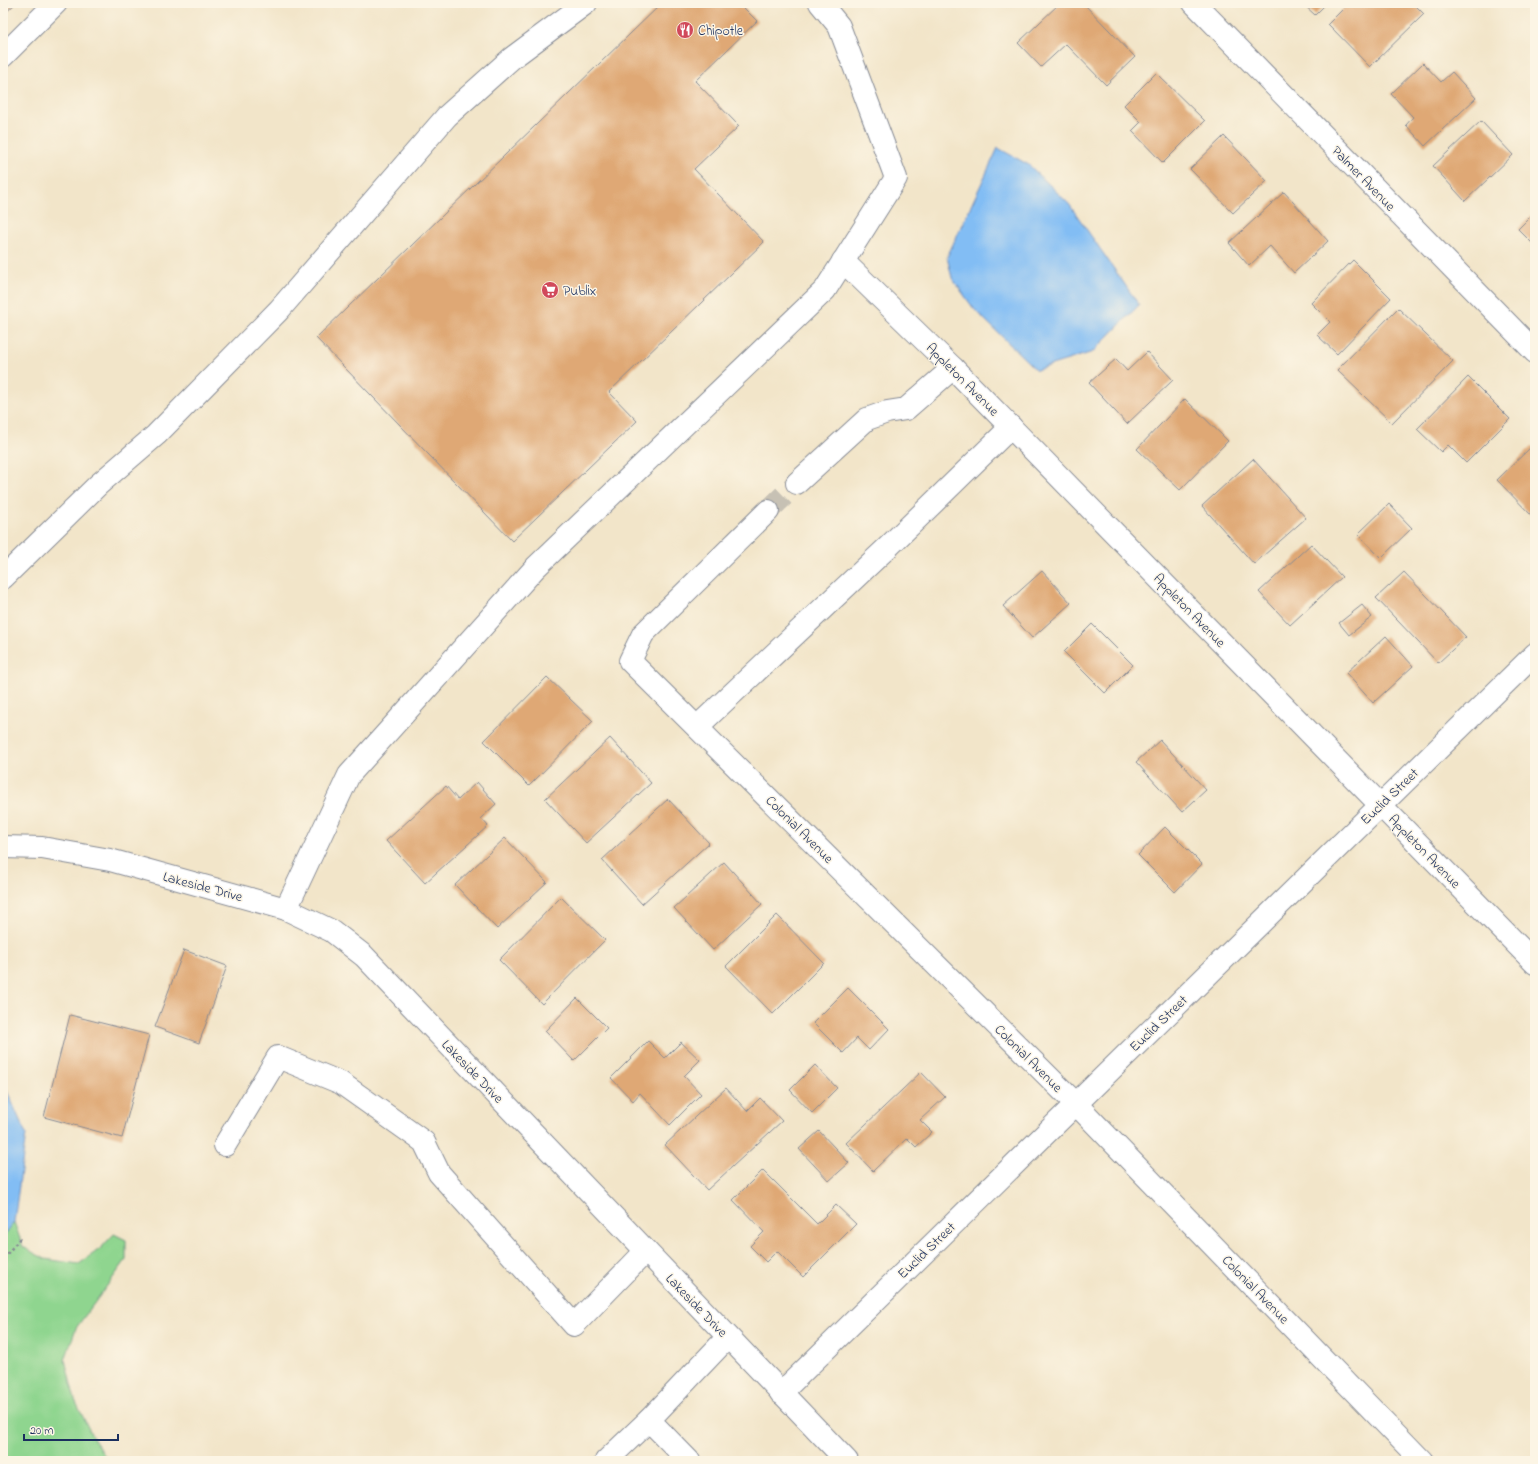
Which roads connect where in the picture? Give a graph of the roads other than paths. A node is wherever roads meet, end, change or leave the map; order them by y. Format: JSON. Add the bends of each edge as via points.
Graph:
{"nodes":[{"id":1,"x":56,"y":3,"type":"edge"},
{"id":2,"x":586,"y":3,"type":"edge"},
{"id":3,"x":820,"y":3,"type":"edge"},
{"id":4,"x":1194,"y":3,"type":"edge"},
{"id":5,"x":3,"y":56,"type":"edge"},
{"id":6,"x":843,"y":261,"type":"junction"},
{"id":7,"x":1535,"y":352,"type":"edge"},
{"id":8,"x":953,"y":368,"type":"junction"},
{"id":9,"x":1011,"y":427,"type":"junction"},
{"id":10,"x":797,"y":483,"type":"tunnel mouth"},
{"id":11,"x":768,"y":511,"type":"tunnel mouth"},
{"id":12,"x":3,"y":578,"type":"edge"},
{"id":13,"x":1535,"y":654,"type":"edge"},
{"id":14,"x":697,"y":727,"type":"junction"},
{"id":15,"x":1381,"y":805,"type":"junction"},
{"id":16,"x":5,"y":847,"type":"edge"},
{"id":17,"x":286,"y":909,"type":"junction"},
{"id":18,"x":1535,"y":963,"type":"edge"},
{"id":19,"x":1076,"y":1103,"type":"junction"},
{"id":20,"x":225,"y":1146,"type":"dead end"},
{"id":21,"x":646,"y":1252,"type":"junction"},
{"id":22,"x":728,"y":1337,"type":"junction"},
{"id":23,"x":781,"y":1393,"type":"junction"},
{"id":24,"x":649,"y":1420,"type":"junction"},
{"id":25,"x":606,"y":1461,"type":"edge"},
{"id":26,"x":689,"y":1461,"type":"edge"},
{"id":27,"x":847,"y":1461,"type":"edge"},
{"id":28,"x":1422,"y":1461,"type":"edge"}],
"edges":[{"from":1,"to":5,"type":"street"},
{"from":2,"to":12,"type":"street","via":[[507,63],[447,116],[279,310],[156,435],[98,485]]},
{"from":3,"to":6,"type":"street","via":[[839,26],[896,178]]},
{"from":4,"to":7,"type":"street","name":"Palmer Avenue"},
{"from":6,"to":8,"type":"street","name":"Appleton Avenue"},
{"from":6,"to":17,"type":"street","via":[[825,290],[536,567],[349,776]]},
{"from":8,"to":9,"type":"street","name":"Appleton Avenue"},
{"from":8,"to":10,"type":"street","via":[[906,409],[867,419]]},
{"from":9,"to":14,"type":"street"},
{"from":9,"to":15,"type":"street","name":"Appleton Avenue"},
{"from":11,"to":14,"type":"street","name":"Colonial Avenue","via":[[643,634],[630,661]]},
{"from":13,"to":15,"type":"street","name":"Euclid Street"},
{"from":14,"to":19,"type":"street","name":"Colonial Avenue"},
{"from":15,"to":18,"type":"street","name":"Appleton Avenue"},
{"from":15,"to":19,"type":"street","name":"Euclid Street"},
{"from":16,"to":17,"type":"street","name":"Lakeside Drive","via":[[42,848],[110,860]]},
{"from":17,"to":21,"type":"street","name":"Lakeside Drive","via":[[332,931],[364,956]]},
{"from":19,"to":23,"type":"street","name":"Euclid Street"},
{"from":19,"to":28,"type":"street","name":"Colonial Avenue"},
{"from":20,"to":21,"type":"street","via":[[278,1057],[340,1083],[424,1142],[439,1173],[574,1326]]},
{"from":21,"to":22,"type":"street","name":"Lakeside Drive"},
{"from":22,"to":23,"type":"street","name":"Lakeside Drive"},
{"from":22,"to":24,"type":"street"},
{"from":23,"to":27,"type":"street","name":"Lakeside Drive"},
{"from":24,"to":25,"type":"street"},
{"from":24,"to":26,"type":"street"}]}
